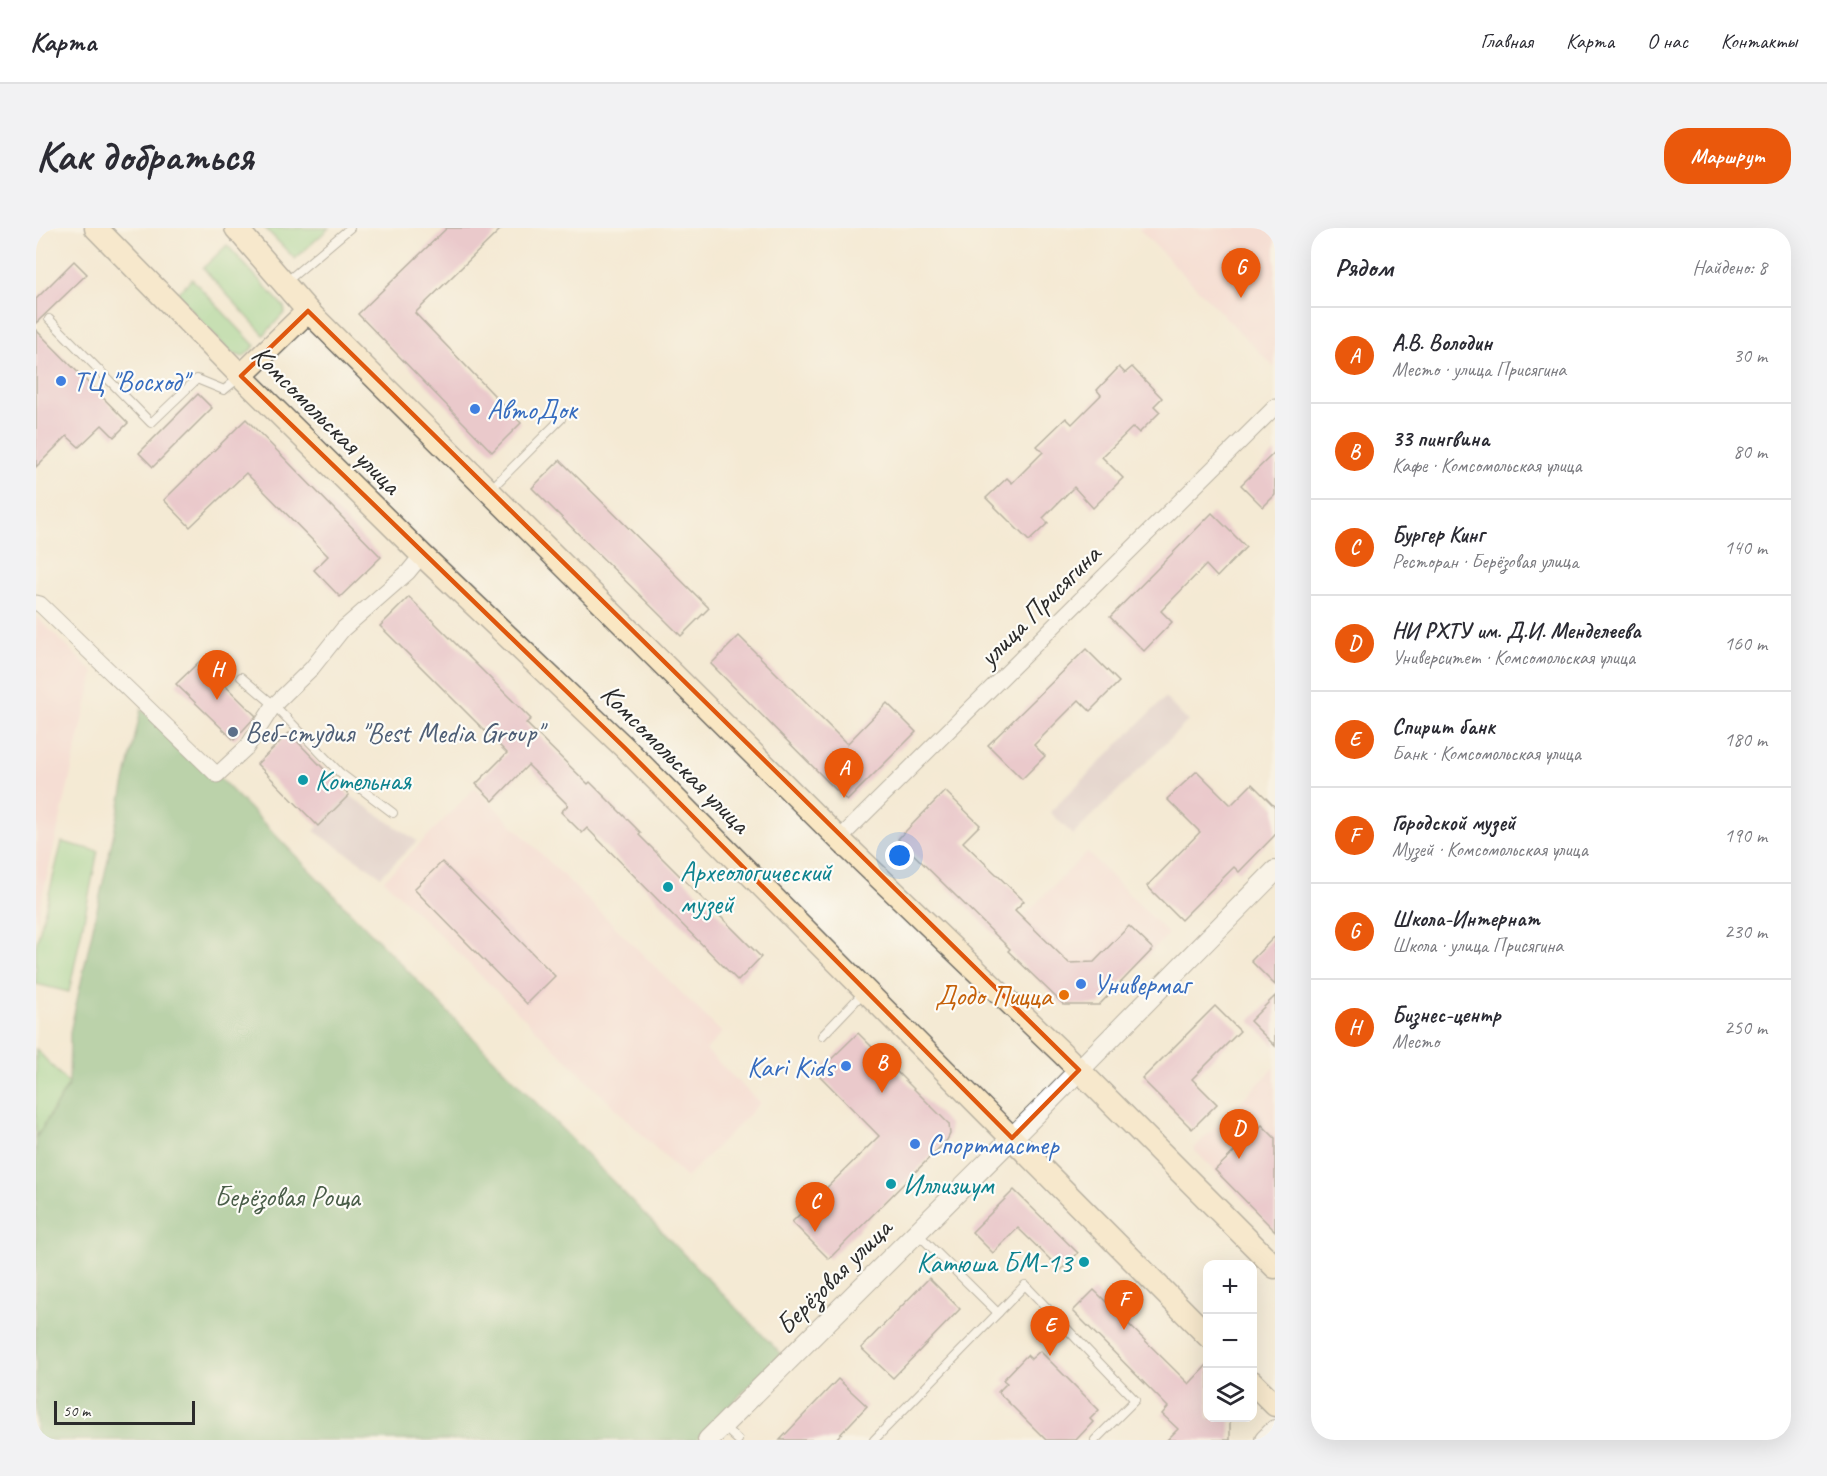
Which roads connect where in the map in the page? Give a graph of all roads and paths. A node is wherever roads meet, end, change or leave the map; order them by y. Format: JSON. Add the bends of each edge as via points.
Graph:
{"nodes":[{"id":1,"x":96,"y":228,"type":"edge"},
{"id":2,"x":236,"y":228,"type":"edge"},
{"id":3,"x":350,"y":228,"type":"edge"},
{"id":4,"x":285,"y":284,"type":"junction"},
{"id":5,"x":308,"y":311,"type":"junction"},
{"id":6,"x":48,"y":319,"type":"dead end"},
{"id":7,"x":241,"y":376,"type":"junction"},
{"id":8,"x":1275,"y":407,"type":"edge"},
{"id":9,"x":561,"y":419,"type":"dead end"},
{"id":10,"x":489,"y":492,"type":"junction"},
{"id":11,"x":422,"y":555,"type":"junction"},
{"id":12,"x":36,"y":603,"type":"edge"},
{"id":13,"x":241,"y":677,"type":"dead end"},
{"id":14,"x":274,"y":705,"type":"junction"},
{"id":15,"x":393,"y":813,"type":"dead end"},
{"id":16,"x":839,"y":839,"type":"junction"},
{"id":17,"x":1275,"y":871,"type":"edge"},
{"id":18,"x":866,"y":990,"type":"junction"},
{"id":19,"x":822,"y":1036,"type":"dead end"},
{"id":20,"x":1078,"y":1070,"type":"junction"},
{"id":21,"x":1012,"y":1138,"type":"junction"},
{"id":22,"x":917,"y":1233,"type":"junction"},
{"id":23,"x":1275,"y":1267,"type":"edge"},
{"id":24,"x":998,"y":1313,"type":"junction"},
{"id":25,"x":1203,"y":1331,"type":"edge"},
{"id":26,"x":1257,"y":1387,"type":"edge"},
{"id":27,"x":1275,"y":1405,"type":"edge"},
{"id":28,"x":723,"y":1426,"type":"junction"},
{"id":29,"x":1275,"y":1430,"type":"edge"},
{"id":30,"x":708,"y":1440,"type":"edge"},
{"id":31,"x":738,"y":1440,"type":"edge"},
{"id":32,"x":874,"y":1440,"type":"edge"},
{"id":33,"x":1095,"y":1440,"type":"edge"},
{"id":34,"x":1265,"y":1440,"type":"edge"}],
"edges":[{"from":1,"to":7,"type":"main road","name":"Комсомольская улица"},
{"from":2,"to":4,"type":"main road","name":"Комсомольская улица"},
{"from":3,"to":4,"type":"lane"},
{"from":4,"to":5,"type":"main road","name":"Комсомольская улица"},
{"from":5,"to":7,"type":"main road"},
{"from":5,"to":10,"type":"main road","name":"Комсомольская улица"},
{"from":6,"to":7,"type":"lane","via":[[151,423],[197,379],[224,390]]},
{"from":7,"to":11,"type":"main road","name":"Комсомольская улица"},
{"from":8,"to":16,"type":"street","name":"улица Присягина"},
{"from":9,"to":10,"type":"lane"},
{"from":10,"to":16,"type":"main road","name":"Комсомольская улица"},
{"from":11,"to":14,"type":"street","via":[[344,629]]},
{"from":11,"to":18,"type":"main road","name":"Комсомольская улица","via":[[625,748]]},
{"from":12,"to":14,"type":"street","via":[[217,775],[247,747]]},
{"from":13,"to":14,"type":"lane"},
{"from":14,"to":15,"type":"lane","via":[[340,773]]},
{"from":16,"to":20,"type":"main road","name":"Комсомольская улица"},
{"from":17,"to":20,"type":"street","name":"Берёзовая улица"},
{"from":18,"to":19,"type":"lane"},
{"from":18,"to":21,"type":"main road","name":"Комсомольская улица"},
{"from":20,"to":21,"type":"street","name":"Берёзовая улица"},
{"from":20,"to":23,"type":"main road","name":"Комсомольская улица"},
{"from":21,"to":22,"type":"street","name":"Берёзовая улица"},
{"from":21,"to":25,"type":"main road","name":"Комсомольская улица"},
{"from":22,"to":24,"type":"lane"},
{"from":22,"to":28,"type":"street","name":"Берёзовая улица"},
{"from":24,"to":32,"type":"lane"},
{"from":24,"to":33,"type":"lane","via":[[1025,1285],[1135,1400]]},
{"from":26,"to":27,"type":"main road"},
{"from":28,"to":30,"type":"street","name":"Берёзовая улица"},
{"from":28,"to":31,"type":"lane"},
{"from":29,"to":34,"type":"street"}]}
